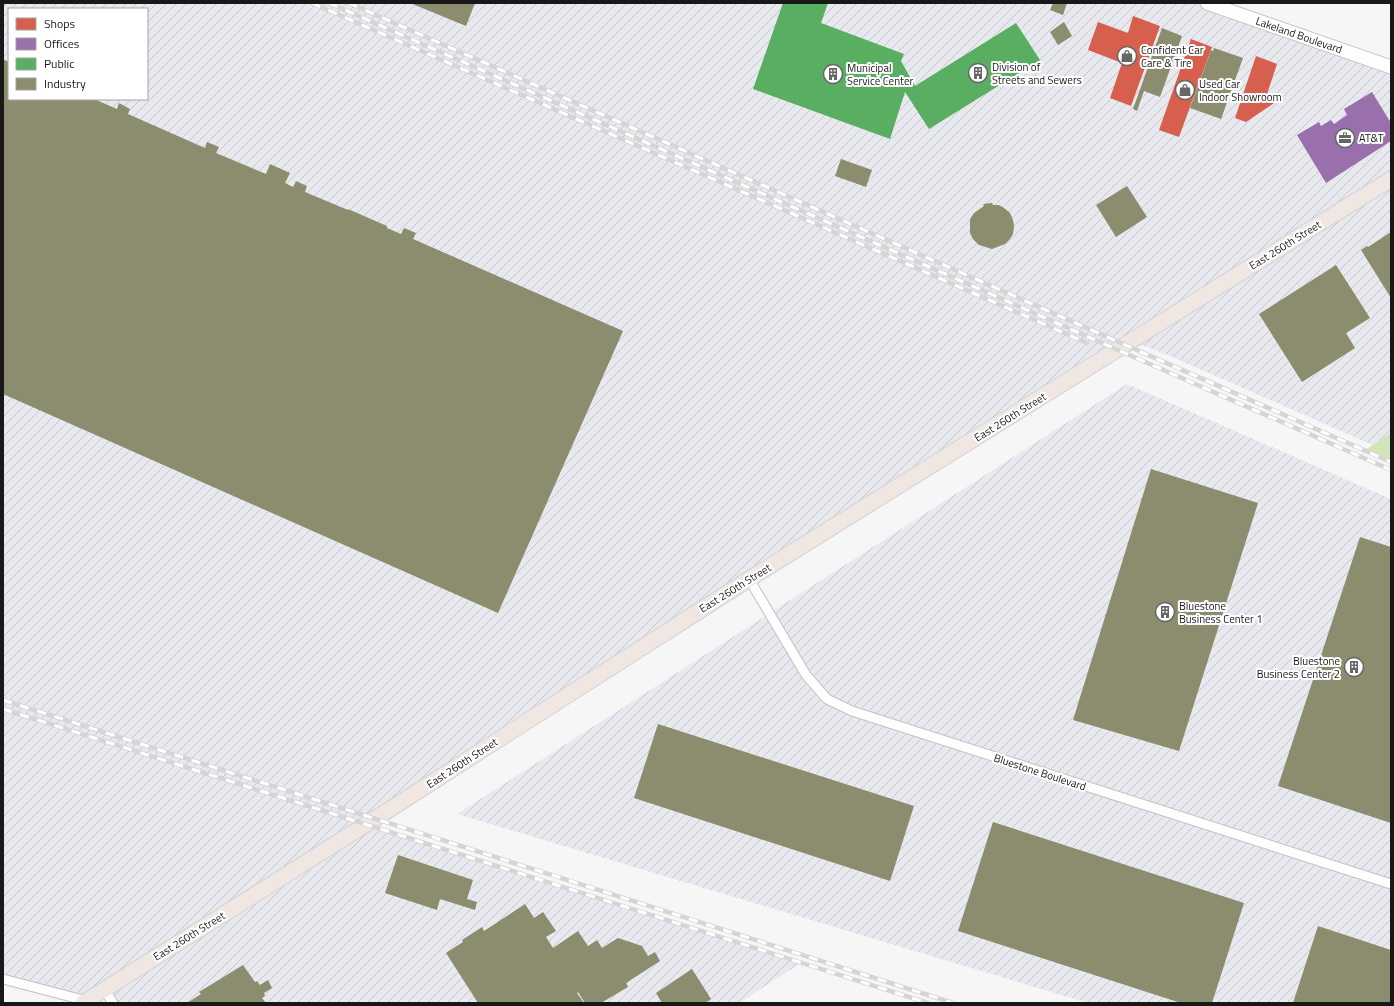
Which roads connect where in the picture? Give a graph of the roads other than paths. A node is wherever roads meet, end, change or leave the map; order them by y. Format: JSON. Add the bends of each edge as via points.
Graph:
{"nodes":[{"id":1,"x":1207,"y":3,"type":"edge"},
{"id":2,"x":1391,"y":67,"type":"edge"},
{"id":3,"x":1391,"y":179,"type":"edge"},
{"id":4,"x":749,"y":579,"type":"junction"},
{"id":5,"x":1391,"y":884,"type":"edge"},
{"id":6,"x":3,"y":979,"type":"edge"},
{"id":7,"x":104,"y":990,"type":"junction"},
{"id":8,"x":85,"y":1002,"type":"edge"},
{"id":9,"x":113,"y":1003,"type":"edge"}],
"edges":[{"from":1,"to":2,"type":"street","name":"Lakeland Boulevard"},
{"from":3,"to":4,"type":"main road","name":"East 260th Street"},
{"from":4,"to":5,"type":"street","name":"Bluestone Boulevard","via":[[806,675],[827,699],[852,712]]},
{"from":4,"to":7,"type":"main road","name":"East 260th Street"},
{"from":6,"to":8,"type":"street"},
{"from":7,"to":8,"type":"main road","name":"East 260th Street"},
{"from":7,"to":9,"type":"street"}]}
